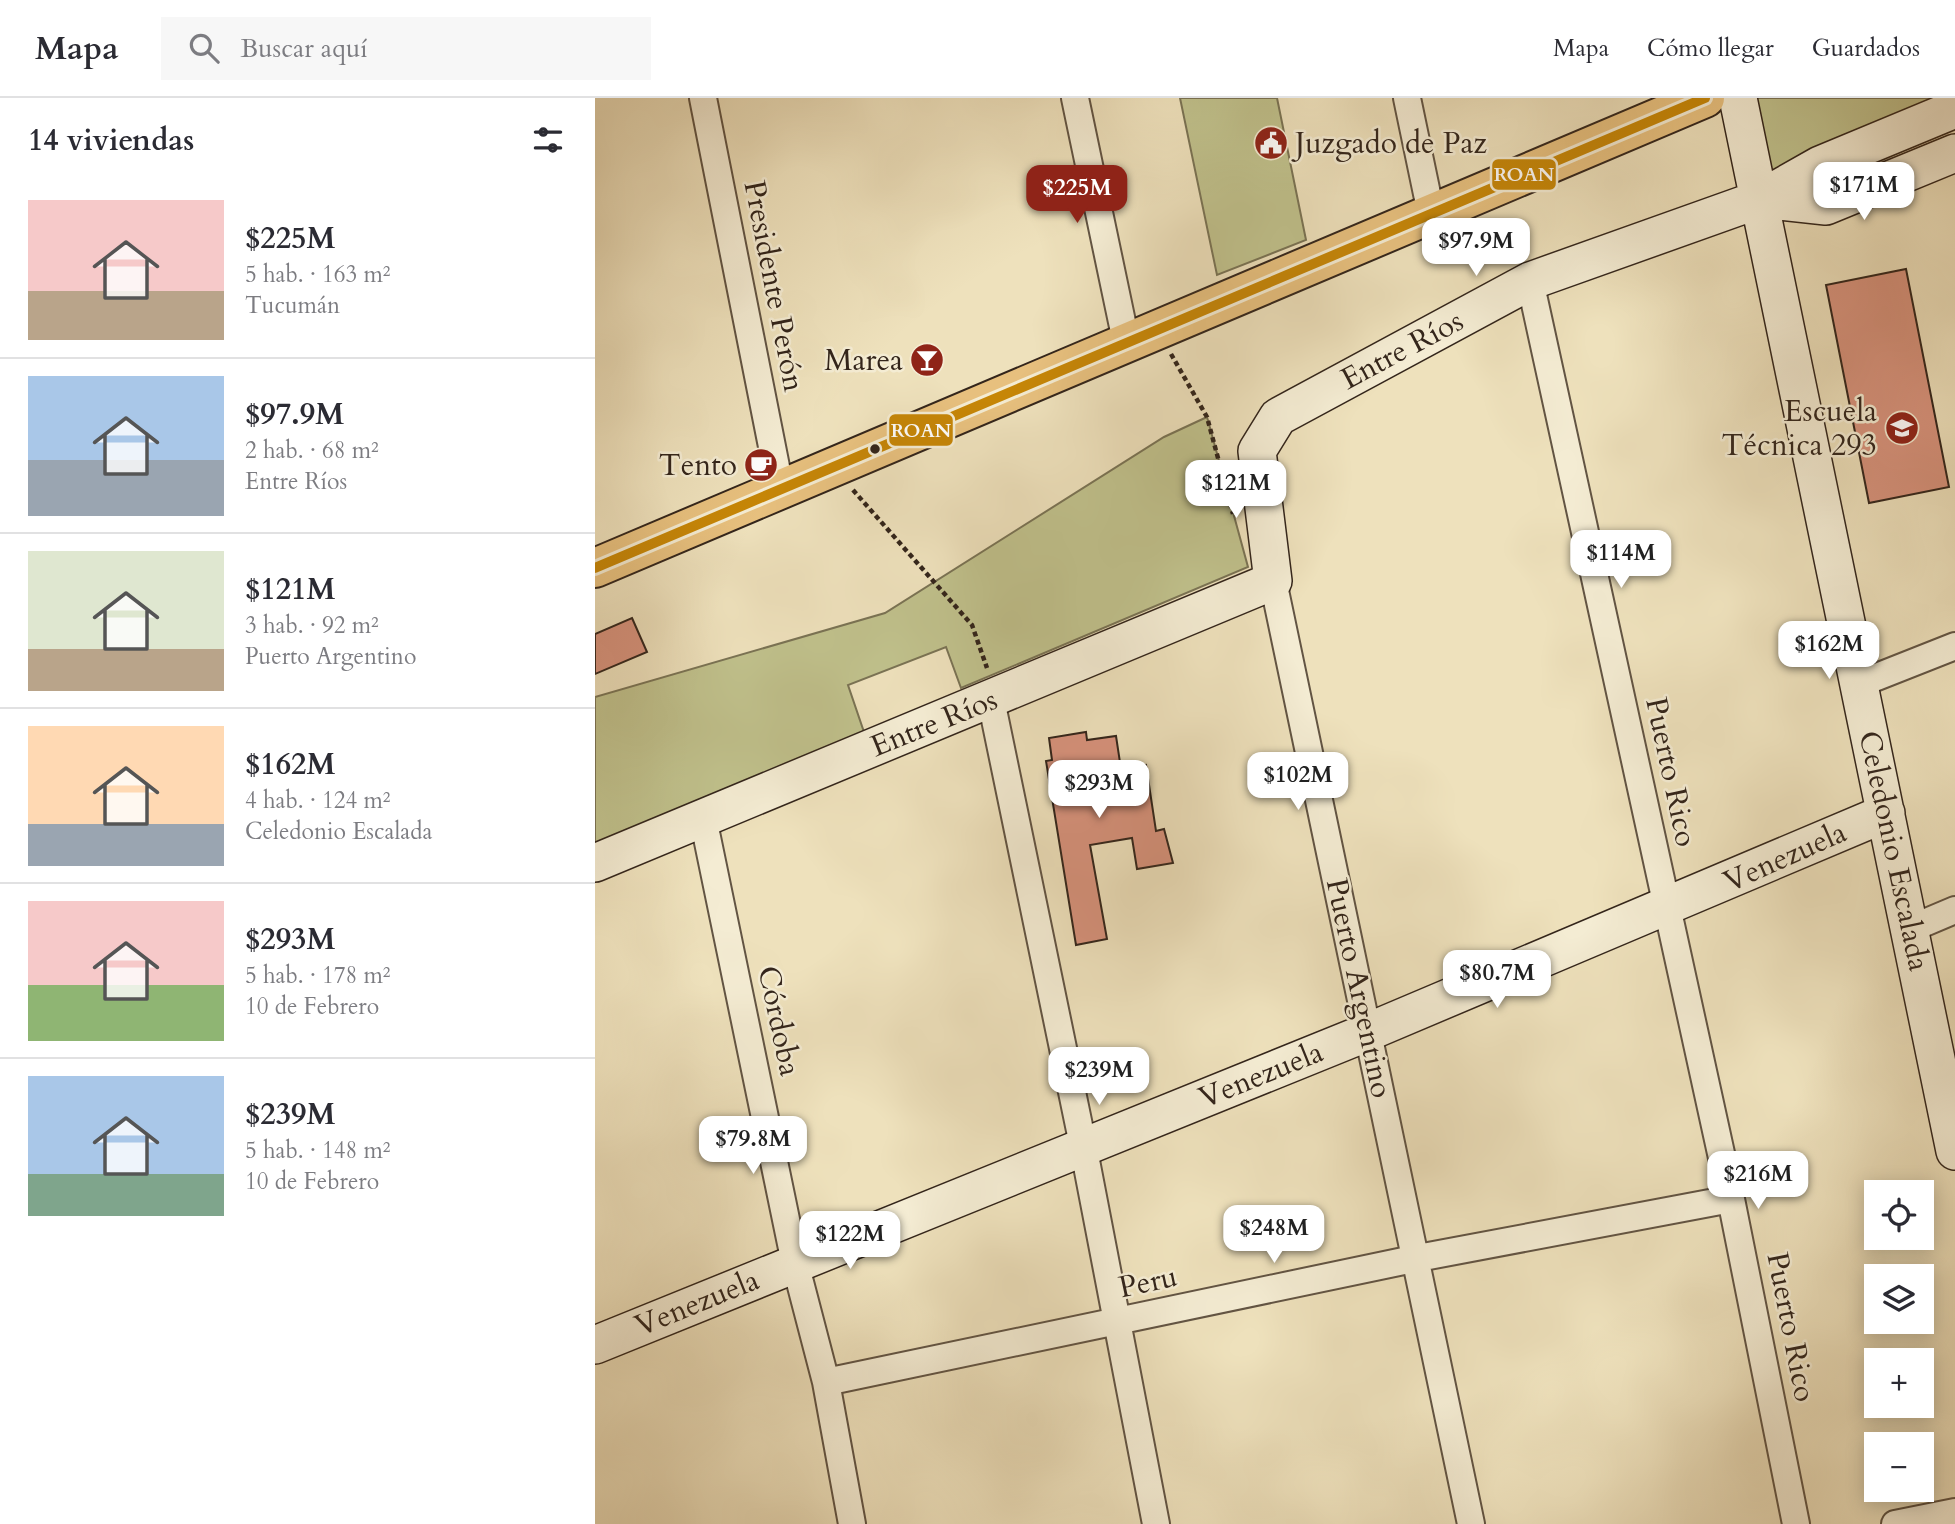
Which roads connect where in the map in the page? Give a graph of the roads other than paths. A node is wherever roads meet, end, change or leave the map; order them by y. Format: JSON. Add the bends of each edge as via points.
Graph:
{"nodes":[{"id":1,"x":703,"y":98,"type":"edge"},
{"id":2,"x":1075,"y":98,"type":"edge"},
{"id":3,"x":1406,"y":98,"type":"edge"},
{"id":4,"x":1712,"y":98,"type":"edge"},
{"id":5,"x":1955,"y":109,"type":"edge"},
{"id":6,"x":1955,"y":153,"type":"edge"},
{"id":7,"x":1761,"y":199,"type":"junction"},
{"id":8,"x":1431,"y":213,"type":"junction"},
{"id":9,"x":1530,"y":281,"type":"junction"},
{"id":10,"x":1142,"y":335,"type":"junction"},
{"id":11,"x":1257,"y":451,"type":"joint"},
{"id":12,"x":781,"y":486,"type":"junction"},
{"id":13,"x":595,"y":568,"type":"edge"},
{"id":14,"x":1273,"y":581,"type":"junction"},
{"id":15,"x":1955,"y":646,"type":"edge"},
{"id":16,"x":1859,"y":684,"type":"junction"},
{"id":17,"x":991,"y":700,"type":"junction"},
{"id":18,"x":1886,"y":813,"type":"junction"},
{"id":19,"x":703,"y":818,"type":"junction"},
{"id":20,"x":595,"y":863,"type":"edge"},
{"id":21,"x":1667,"y":909,"type":"junction"},
{"id":22,"x":1955,"y":911,"type":"edge"},
{"id":23,"x":1910,"y":929,"type":"junction"},
{"id":24,"x":1368,"y":1032,"type":"junction"},
{"id":25,"x":1083,"y":1145,"type":"junction"},
{"id":26,"x":1955,"y":1152,"type":"edge"},
{"id":27,"x":1731,"y":1199,"type":"junction"},
{"id":28,"x":1418,"y":1258,"type":"junction"},
{"id":29,"x":795,"y":1262,"type":"junction"},
{"id":30,"x":1117,"y":1322,"type":"junction"},
{"id":31,"x":595,"y":1345,"type":"edge"},
{"id":32,"x":826,"y":1382,"type":"junction"},
{"id":33,"x":1955,"y":1512,"type":"edge"},
{"id":34,"x":852,"y":1524,"type":"edge"},
{"id":35,"x":1156,"y":1524,"type":"edge"},
{"id":36,"x":1471,"y":1524,"type":"edge"},
{"id":37,"x":1796,"y":1524,"type":"edge"},
{"id":38,"x":1895,"y":1524,"type":"edge"}],
"edges":[{"from":1,"to":12,"type":"street","name":"Presidente Perón"},
{"from":2,"to":10,"type":"street"},
{"from":3,"to":8,"type":"street"},
{"from":4,"to":7,"type":"street","name":"Celedonio Escalada"},
{"from":4,"to":8,"type":"main road"},
{"from":5,"to":7,"type":"street","name":"Entre Ríos","via":[[1819,165]]},
{"from":6,"to":7,"type":"street","name":"Entre Ríos","via":[[1826,206]]},
{"from":7,"to":9,"type":"street","name":"Entre Ríos"},
{"from":7,"to":16,"type":"street","name":"Celedonio Escalada"},
{"from":8,"to":10,"type":"main road"},
{"from":9,"to":11,"type":"street","name":"Entre Ríos","via":[[1278,416]]},
{"from":9,"to":21,"type":"street","name":"Puerto Rico"},
{"from":10,"to":12,"type":"main road"},
{"from":11,"to":14,"type":"street","name":"Puerto Argentino"},
{"from":12,"to":13,"type":"main road"},
{"from":14,"to":17,"type":"street","name":"Entre Ríos"},
{"from":14,"to":24,"type":"street","name":"Puerto Argentino"},
{"from":15,"to":16,"type":"street"},
{"from":16,"to":18,"type":"street","name":"Celedonio Escalada"},
{"from":17,"to":19,"type":"street","name":"Entre Ríos"},
{"from":17,"to":25,"type":"street"},
{"from":18,"to":21,"type":"street","name":"Venezuela"},
{"from":18,"to":23,"type":"street","name":"Celedonio Escalada"},
{"from":19,"to":20,"type":"street","name":"Entre Ríos"},
{"from":19,"to":29,"type":"street","name":"Córdoba"},
{"from":21,"to":24,"type":"street","name":"Venezuela"},
{"from":21,"to":27,"type":"street","name":"Puerto Rico"},
{"from":22,"to":23,"type":"street"},
{"from":23,"to":26,"type":"street","name":"Celedonio Escalada"},
{"from":24,"to":25,"type":"street","name":"Venezuela"},
{"from":24,"to":28,"type":"street","name":"Puerto Argentino"},
{"from":25,"to":29,"type":"street","name":"Venezuela"},
{"from":25,"to":30,"type":"street"},
{"from":27,"to":28,"type":"street","name":"Peru"},
{"from":27,"to":37,"type":"street","name":"Puerto Rico"},
{"from":28,"to":30,"type":"street","name":"Peru"},
{"from":28,"to":36,"type":"street","name":"Puerto Argentino"},
{"from":29,"to":31,"type":"street","name":"Venezuela"},
{"from":29,"to":32,"type":"street","name":"Córdoba"},
{"from":30,"to":32,"type":"street","name":"Peru"},
{"from":30,"to":35,"type":"street"},
{"from":32,"to":34,"type":"street","name":"Córdoba"},
{"from":33,"to":38,"type":"street"}]}
